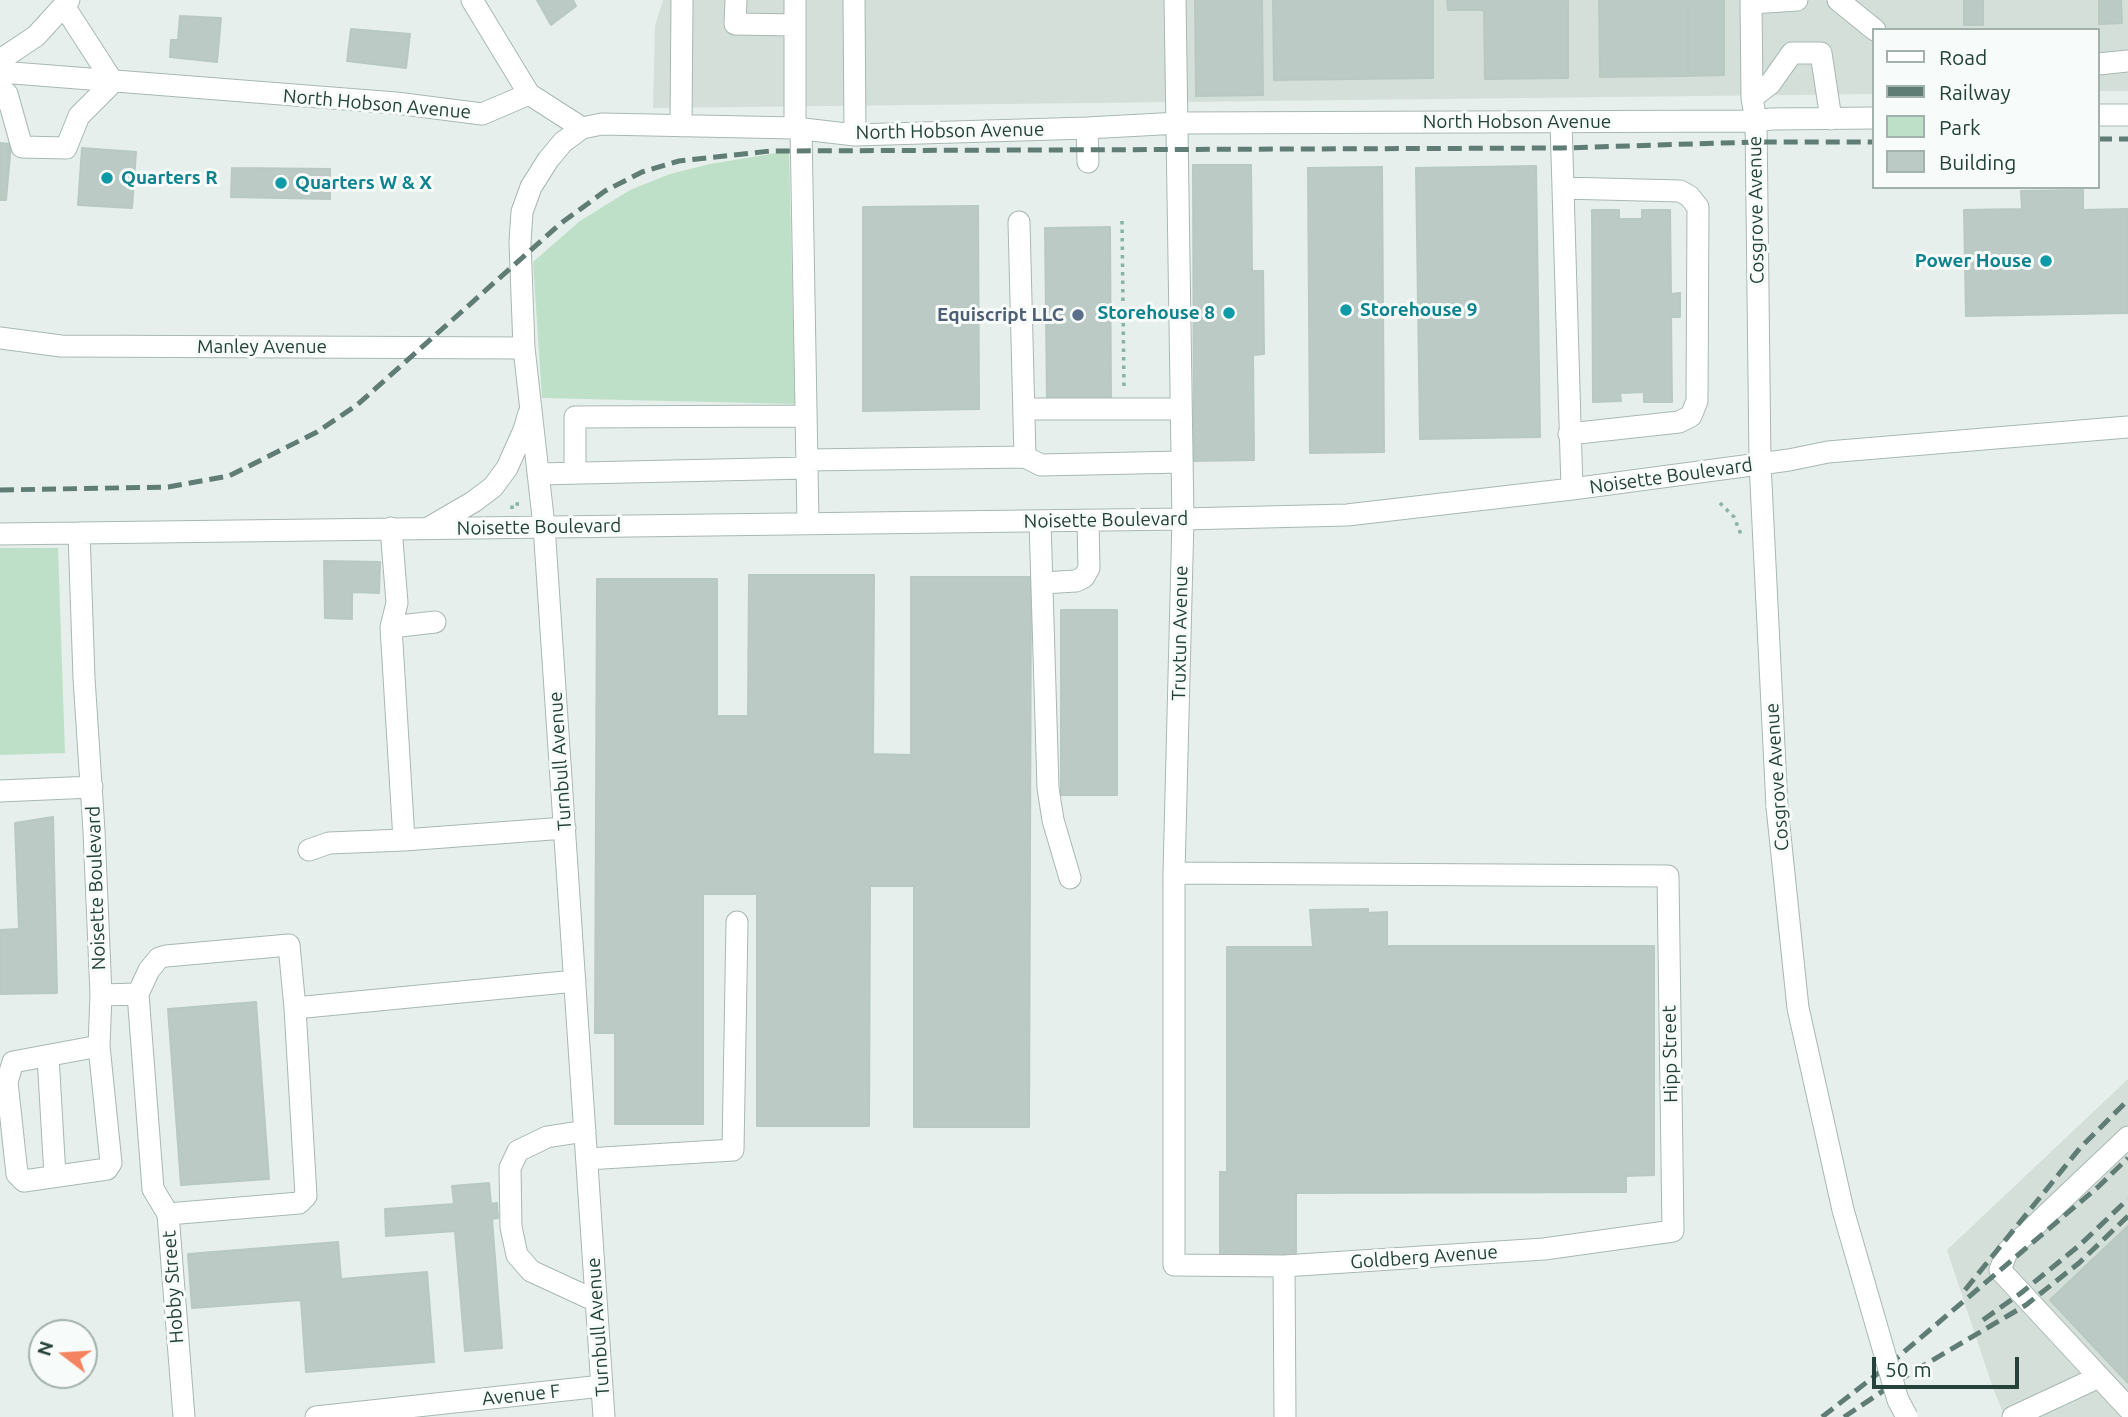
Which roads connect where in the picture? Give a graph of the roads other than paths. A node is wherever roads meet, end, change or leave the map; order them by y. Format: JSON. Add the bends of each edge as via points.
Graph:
{"nodes":[{"id":1,"x":471,"y":0,"type":"edge"},
{"id":2,"x":682,"y":0,"type":"edge"},
{"id":3,"x":736,"y":0,"type":"edge"},
{"id":4,"x":795,"y":0,"type":"edge"},
{"id":5,"x":854,"y":0,"type":"edge"},
{"id":6,"x":1175,"y":0,"type":"edge"},
{"id":7,"x":1797,"y":0,"type":"edge"},
{"id":8,"x":1838,"y":0,"type":"edge"},
{"id":9,"x":1751,"y":1,"type":"edge"},
{"id":10,"x":66,"y":3,"type":"edge"},
{"id":11,"x":795,"y":25,"type":"junction"},
{"id":12,"x":1873,"y":28,"type":"edge"},
{"id":13,"x":0,"y":60,"type":"edge"},
{"id":14,"x":2128,"y":61,"type":"edge"},
{"id":15,"x":2100,"y":64,"type":"edge"},
{"id":16,"x":0,"y":72,"type":"edge"},
{"id":17,"x":113,"y":82,"type":"junction"},
{"id":18,"x":0,"y":87,"type":"edge"},
{"id":19,"x":529,"y":94,"type":"junction"},
{"id":20,"x":1752,"y":98,"type":"junction"},
{"id":21,"x":2100,"y":115,"type":"edge"},
{"id":22,"x":2128,"y":115,"type":"edge"},
{"id":23,"x":1872,"y":118,"type":"edge"},
{"id":24,"x":1831,"y":119,"type":"junction"},
{"id":25,"x":1756,"y":121,"type":"junction"},
{"id":26,"x":1561,"y":122,"type":"junction"},
{"id":27,"x":1178,"y":123,"type":"junction"},
{"id":28,"x":681,"y":126,"type":"junction"},
{"id":29,"x":582,"y":128,"type":"junction"},
{"id":30,"x":798,"y":128,"type":"junction"},
{"id":31,"x":1087,"y":128,"type":"junction"},
{"id":32,"x":855,"y":135,"type":"junction"},
{"id":33,"x":1088,"y":162,"type":"dead end"},
{"id":34,"x":1563,"y":188,"type":"junction"},
{"id":35,"x":1019,"y":222,"type":"dead end"},
{"id":36,"x":0,"y":338,"type":"edge"},
{"id":37,"x":524,"y":348,"type":"junction"},
{"id":38,"x":531,"y":405,"type":"junction"},
{"id":39,"x":1024,"y":409,"type":"junction"},
{"id":40,"x":1181,"y":409,"type":"junction"},
{"id":41,"x":806,"y":415,"type":"junction"},
{"id":42,"x":2128,"y":427,"type":"edge"},
{"id":43,"x":1569,"y":434,"type":"junction"},
{"id":44,"x":1026,"y":457,"type":"junction"},
{"id":45,"x":1182,"y":462,"type":"junction"},
{"id":46,"x":1760,"y":463,"type":"junction"},
{"id":47,"x":807,"y":464,"type":"junction"},
{"id":48,"x":575,"y":473,"type":"junction"},
{"id":49,"x":538,"y":474,"type":"junction"},
{"id":50,"x":1572,"y":489,"type":"junction"},
{"id":51,"x":1183,"y":519,"type":"junction"},
{"id":52,"x":1088,"y":520,"type":"junction"},
{"id":53,"x":1040,"y":521,"type":"junction"},
{"id":54,"x":808,"y":523,"type":"junction"},
{"id":55,"x":544,"y":526,"type":"junction"},
{"id":56,"x":391,"y":528,"type":"junction"},
{"id":57,"x":428,"y":528,"type":"junction"},
{"id":58,"x":79,"y":533,"type":"junction"},
{"id":59,"x":0,"y":534,"type":"edge"},
{"id":60,"x":1042,"y":583,"type":"junction"},
{"id":61,"x":435,"y":622,"type":"dead end"},
{"id":62,"x":391,"y":627,"type":"junction"},
{"id":63,"x":92,"y":787,"type":"junction"},
{"id":64,"x":0,"y":791,"type":"edge"},
{"id":65,"x":565,"y":828,"type":"junction"},
{"id":66,"x":404,"y":840,"type":"junction"},
{"id":67,"x":309,"y":849,"type":"dead end"},
{"id":68,"x":1174,"y":873,"type":"junction"},
{"id":69,"x":1070,"y":878,"type":"dead end"},
{"id":70,"x":737,"y":922,"type":"dead end"},
{"id":71,"x":575,"y":981,"type":"junction"},
{"id":72,"x":138,"y":994,"type":"junction"},
{"id":73,"x":101,"y":995,"type":"junction"},
{"id":74,"x":295,"y":1008,"type":"junction"},
{"id":75,"x":99,"y":1046,"type":"junction"},
{"id":76,"x":48,"y":1056,"type":"junction"},
{"id":77,"x":585,"y":1131,"type":"junction"},
{"id":78,"x":2128,"y":1137,"type":"edge"},
{"id":79,"x":587,"y":1159,"type":"junction"},
{"id":80,"x":55,"y":1177,"type":"junction"},
{"id":81,"x":168,"y":1214,"type":"junction"},
{"id":82,"x":1673,"y":1231,"type":"joint"},
{"id":83,"x":1174,"y":1265,"type":"joint"},
{"id":84,"x":1283,"y":1266,"type":"junction"},
{"id":85,"x":596,"y":1301,"type":"junction"},
{"id":86,"x":2099,"y":1377,"type":"junction"},
{"id":87,"x":602,"y":1386,"type":"junction"},
{"id":88,"x":2128,"y":1408,"type":"edge"},
{"id":89,"x":184,"y":1417,"type":"edge"},
{"id":90,"x":316,"y":1417,"type":"edge"},
{"id":91,"x":604,"y":1417,"type":"edge"},
{"id":92,"x":1285,"y":1417,"type":"edge"},
{"id":93,"x":1907,"y":1417,"type":"edge"},
{"id":94,"x":2013,"y":1417,"type":"edge"}],
"edges":[{"from":1,"to":19,"type":"street"},
{"from":2,"to":28,"type":"street"},
{"from":3,"to":11,"type":"street","via":[[735,24]]},
{"from":4,"to":11,"type":"street"},
{"from":5,"to":32,"type":"street"},
{"from":6,"to":27,"type":"street","name":"Truxtun Avenue"},
{"from":7,"to":9,"type":"street"},
{"from":8,"to":12,"type":"street"},
{"from":9,"to":20,"type":"street","name":"Cosgrove Avenue"},
{"from":10,"to":13,"type":"street","via":[[36,36]]},
{"from":10,"to":17,"type":"street"},
{"from":11,"to":30,"type":"street"},
{"from":14,"to":15,"type":"street"},
{"from":16,"to":17,"type":"street","name":"North Hobson Avenue"},
{"from":17,"to":18,"type":"street","via":[[79,116],[66,148],[22,147]]},
{"from":17,"to":19,"type":"street","name":"North Hobson Avenue","via":[[396,103],[482,114]]},
{"from":19,"to":29,"type":"street"},
{"from":20,"to":24,"type":"street","via":[[1770,84],[1791,53],[1821,53]]},
{"from":20,"to":25,"type":"street","name":"Cosgrove Avenue"},
{"from":21,"to":22,"type":"street"},
{"from":23,"to":24,"type":"street","name":"North Hobson Avenue"},
{"from":24,"to":25,"type":"street","name":"North Hobson Avenue"},
{"from":25,"to":26,"type":"street","name":"North Hobson Avenue"},
{"from":25,"to":46,"type":"street","name":"Cosgrove Avenue"},
{"from":26,"to":27,"type":"street","name":"North Hobson Avenue"},
{"from":26,"to":34,"type":"street"},
{"from":27,"to":31,"type":"street","name":"North Hobson Avenue"},
{"from":27,"to":40,"type":"street","name":"Truxtun Avenue"},
{"from":28,"to":29,"type":"street","name":"North Hobson Avenue","via":[[601,124]]},
{"from":28,"to":30,"type":"street","name":"North Hobson Avenue"},
{"from":29,"to":37,"type":"street","name":"Turnbull Avenue","via":[[548,160],[522,212]]},
{"from":30,"to":32,"type":"street","name":"North Hobson Avenue"},
{"from":30,"to":41,"type":"street"},
{"from":31,"to":32,"type":"street","name":"North Hobson Avenue"},
{"from":31,"to":33,"type":"street"},
{"from":34,"to":43,"type":"street"},
{"from":34,"to":43,"type":"street","via":[[1680,191],[1698,208],[1697,401],[1691,416],[1679,422]]},
{"from":35,"to":39,"type":"street"},
{"from":36,"to":37,"type":"street","name":"Manley Avenue","via":[[61,346]]},
{"from":37,"to":38,"type":"street","name":"Turnbull Avenue"},
{"from":38,"to":49,"type":"street","name":"Turnbull Avenue"},
{"from":38,"to":57,"type":"street","via":[[507,468],[493,487]]},
{"from":39,"to":40,"type":"street"},
{"from":39,"to":44,"type":"street"},
{"from":40,"to":45,"type":"street","name":"Truxtun Avenue"},
{"from":41,"to":47,"type":"street"},
{"from":41,"to":48,"type":"street","via":[[575,417]]},
{"from":42,"to":46,"type":"street","name":"Noisette Boulevard","via":[[1828,452]]},
{"from":43,"to":50,"type":"street"},
{"from":44,"to":45,"type":"street","via":[[1041,465]]},
{"from":44,"to":47,"type":"street"},
{"from":45,"to":51,"type":"street","name":"Truxtun Avenue"},
{"from":46,"to":50,"type":"street","name":"Noisette Boulevard"},
{"from":46,"to":93,"type":"street","name":"Cosgrove Avenue","bridge":true,"via":[[1777,807],[1798,1008],[1843,1210],[1898,1400]]},
{"from":47,"to":48,"type":"street"},
{"from":47,"to":54,"type":"street"},
{"from":48,"to":49,"type":"street"},
{"from":49,"to":55,"type":"street","name":"Turnbull Avenue"},
{"from":50,"to":51,"type":"street","name":"Noisette Boulevard","via":[[1347,515]]},
{"from":51,"to":52,"type":"street","name":"Noisette Boulevard"},
{"from":51,"to":68,"type":"street","name":"Truxtun Avenue"},
{"from":52,"to":53,"type":"street","name":"Noisette Boulevard"},
{"from":52,"to":60,"type":"street","via":[[1089,568],[1084,577],[1076,582]]},
{"from":53,"to":54,"type":"street","name":"Noisette Boulevard"},
{"from":53,"to":60,"type":"street"},
{"from":54,"to":55,"type":"street","name":"Noisette Boulevard"},
{"from":55,"to":57,"type":"street","name":"Noisette Boulevard"},
{"from":55,"to":65,"type":"street","name":"Turnbull Avenue"},
{"from":56,"to":57,"type":"street","name":"Noisette Boulevard"},
{"from":56,"to":58,"type":"street","name":"Noisette Boulevard"},
{"from":56,"to":62,"type":"street","via":[[397,603]]},
{"from":58,"to":59,"type":"street","name":"Noisette Boulevard"},
{"from":58,"to":63,"type":"street","name":"Noisette Boulevard"},
{"from":60,"to":69,"type":"street","via":[[1048,788]]},
{"from":61,"to":62,"type":"street"},
{"from":62,"to":66,"type":"street"},
{"from":63,"to":64,"type":"street"},
{"from":63,"to":73,"type":"street","name":"Noisette Boulevard"},
{"from":65,"to":66,"type":"street"},
{"from":65,"to":71,"type":"street","name":"Turnbull Avenue"},
{"from":66,"to":67,"type":"street","via":[[329,843]]},
{"from":68,"to":82,"type":"street","name":"Hipp Street","via":[[1668,876]]},
{"from":68,"to":83,"type":"street","name":"Truxtun Avenue"},
{"from":70,"to":79,"type":"street","via":[[733,1150]]},
{"from":71,"to":74,"type":"street"},
{"from":71,"to":77,"type":"street","name":"Turnbull Avenue"},
{"from":72,"to":73,"type":"street","name":"Noisette Boulevard"},
{"from":72,"to":74,"type":"street","via":[[159,958],[289,945]]},
{"from":72,"to":81,"type":"street","name":"Hobby Street","via":[[153,1189]]},
{"from":73,"to":75,"type":"street"},
{"from":74,"to":81,"type":"street","via":[[306,1196],[299,1203]]},
{"from":75,"to":76,"type":"street"},
{"from":75,"to":80,"type":"street","via":[[111,1163],[107,1169]]},
{"from":76,"to":80,"type":"street"},
{"from":76,"to":80,"type":"street","via":[[13,1062],[7,1082],[17,1174],[24,1181]]},
{"from":77,"to":79,"type":"street","name":"Turnbull Avenue"},
{"from":77,"to":85,"type":"street","via":[[547,1137],[518,1151],[510,1168],[512,1227],[517,1255],[531,1271]]},
{"from":78,"to":86,"type":"street","via":[[2007,1252],[2000,1270]]},
{"from":79,"to":85,"type":"street","name":"Turnbull Avenue"},
{"from":81,"to":89,"type":"street","name":"Hobby Street"},
{"from":82,"to":84,"type":"street","name":"Goldberg Avenue","via":[[1544,1249]]},
{"from":83,"to":84,"type":"street","name":"Goldberg Avenue"},
{"from":84,"to":92,"type":"street"},
{"from":85,"to":87,"type":"street","name":"Turnbull Avenue"},
{"from":86,"to":88,"type":"street"},
{"from":86,"to":94,"type":"street"},
{"from":87,"to":90,"type":"street","name":"Avenue F"},
{"from":87,"to":91,"type":"street","name":"Turnbull Avenue"}]}
